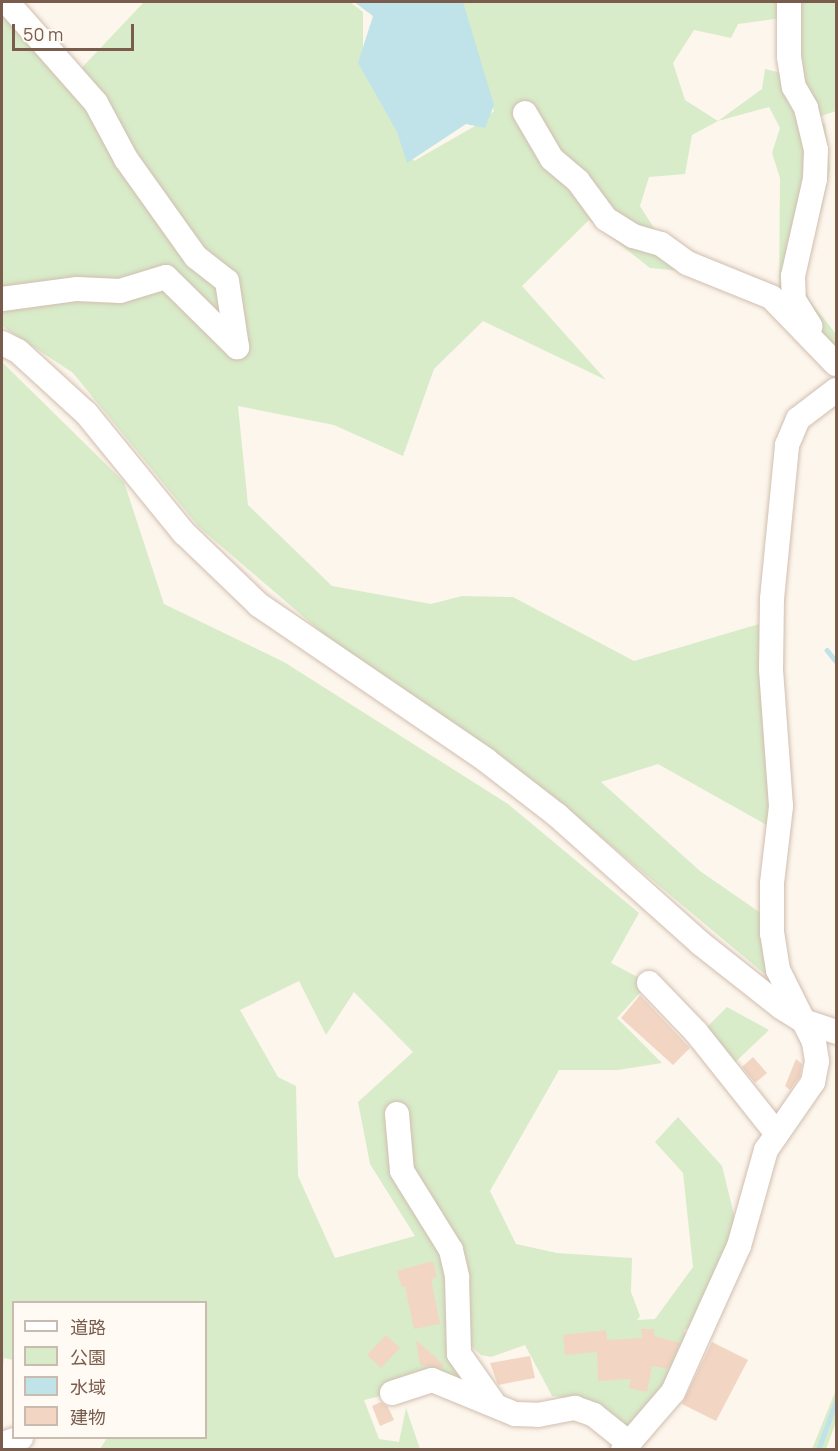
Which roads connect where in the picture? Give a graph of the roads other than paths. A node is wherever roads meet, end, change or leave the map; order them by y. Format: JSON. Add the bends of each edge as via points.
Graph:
{"nodes":[{"id":1,"x":7,"y":2,"type":"edge"},
{"id":2,"x":789,"y":2,"type":"edge"},
{"id":3,"x":525,"y":113,"type":"dead end"},
{"id":4,"x":2,"y":299,"type":"edge"},
{"id":5,"x":2,"y":343,"type":"edge"},
{"id":6,"x":832,"y":360,"type":"edge"},
{"id":7,"x":837,"y":390,"type":"edge"},
{"id":8,"x":649,"y":983,"type":"dead end"},
{"id":9,"x":803,"y":1021,"type":"junction"},
{"id":10,"x":837,"y":1032,"type":"edge"},
{"id":11,"x":827,"y":1060,"type":"edge"},
{"id":12,"x":397,"y":1114,"type":"dead end"},
{"id":13,"x":777,"y":1134,"type":"junction"},
{"id":14,"x":392,"y":1393,"type":"dead end"},
{"id":15,"x":495,"y":1405,"type":"junction"},
{"id":16,"x":626,"y":1446,"type":"edge"}],
"edges":[{"from":1,"to":4,"type":"street","via":[[96,103],[126,159],[196,256],[227,280],[237,347],[166,277],[120,291],[67,290]]},
{"from":2,"to":6,"type":"street","via":[[789,57],[794,87],[806,108],[816,150],[814,179],[793,276],[794,300]]},
{"from":3,"to":6,"type":"street","via":[[552,159],[578,181],[606,219],[633,236],[661,244],[687,263],[771,297]]},
{"from":5,"to":9,"type":"street","via":[[18,351],[86,413],[184,533],[259,605],[494,767],[566,823],[745,980]]},
{"from":7,"to":9,"type":"street","via":[[798,419],[787,445],[772,599],[771,670],[781,806],[772,883],[772,934],[777,970]]},
{"from":8,"to":13,"type":"street","via":[[696,1032]]},
{"from":9,"to":10,"type":"street"},
{"from":9,"to":11,"type":"street"},
{"from":11,"to":13,"type":"street"},
{"from":12,"to":15,"type":"street","via":[[402,1171],[451,1250],[457,1277],[459,1354]]},
{"from":13,"to":16,"type":"street","via":[[766,1150],[739,1246],[673,1392]]},
{"from":14,"to":15,"type":"street","via":[[432,1380]]},
{"from":15,"to":16,"type":"street","via":[[515,1414],[538,1415],[575,1408],[594,1415]]}]}
